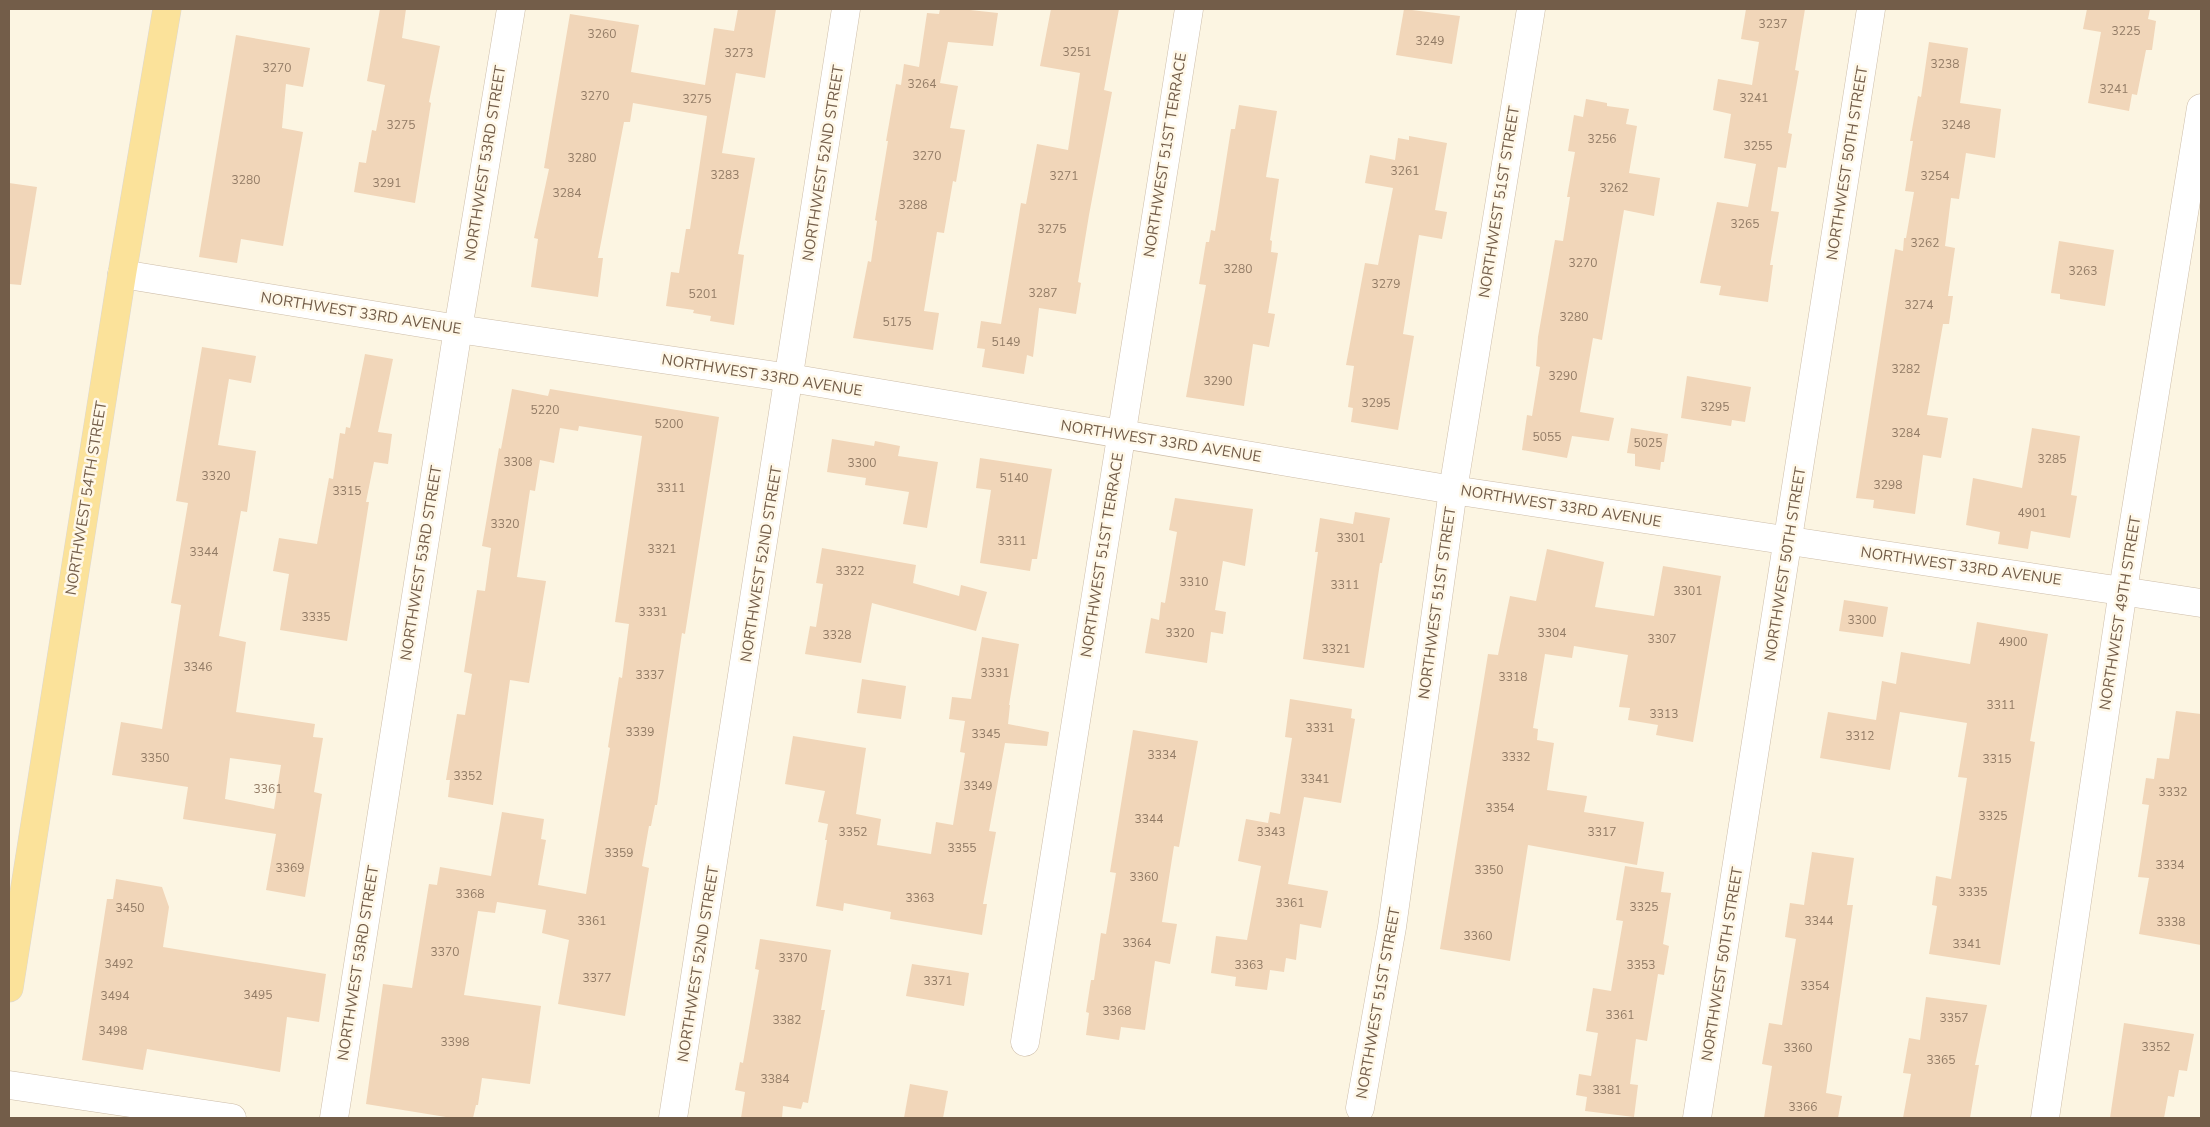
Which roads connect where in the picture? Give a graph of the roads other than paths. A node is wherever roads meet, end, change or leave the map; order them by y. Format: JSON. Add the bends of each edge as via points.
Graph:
{"nodes":[{"id":1,"x":163,"y":9,"type":"edge"},
{"id":2,"x":511,"y":9,"type":"edge"},
{"id":3,"x":846,"y":9,"type":"edge"},
{"id":4,"x":1189,"y":9,"type":"edge"},
{"id":5,"x":1531,"y":9,"type":"edge"},
{"id":6,"x":1871,"y":9,"type":"edge"},
{"id":7,"x":2201,"y":108,"type":"edge"},
{"id":8,"x":122,"y":274,"type":"junction"},
{"id":9,"x":458,"y":329,"type":"junction"},
{"id":10,"x":790,"y":378,"type":"junction"},
{"id":11,"x":1121,"y":435,"type":"junction"},
{"id":12,"x":1453,"y":490,"type":"junction"},
{"id":13,"x":1789,"y":541,"type":"junction"},
{"id":14,"x":2123,"y":590,"type":"junction"},
{"id":15,"x":2201,"y":602,"type":"edge"},
{"id":16,"x":9,"y":988,"type":"edge"},
{"id":17,"x":1025,"y":1042,"type":"dead end"},
{"id":18,"x":9,"y":1085,"type":"edge"},
{"id":19,"x":1360,"y":1108,"type":"dead end"},
{"id":20,"x":232,"y":1118,"type":"edge"},
{"id":21,"x":334,"y":1118,"type":"edge"},
{"id":22,"x":673,"y":1118,"type":"edge"},
{"id":23,"x":1697,"y":1118,"type":"edge"},
{"id":24,"x":2046,"y":1118,"type":"edge"}],
"edges":[{"from":1,"to":8,"type":"main road","name":"NORTHWEST 54TH STREET"},
{"from":2,"to":9,"type":"street","name":"NORTHWEST 53RD STREET"},
{"from":3,"to":10,"type":"street","name":"NORTHWEST 52ND STREET"},
{"from":4,"to":11,"type":"street","name":"NORTHWEST 51ST TERRACE"},
{"from":5,"to":12,"type":"street","name":"NORTHWEST 51ST STREET"},
{"from":6,"to":13,"type":"street","name":"NORTHWEST 50TH STREET"},
{"from":7,"to":14,"type":"street","name":"NORTHWEST 49TH STREET"},
{"from":8,"to":9,"type":"street","name":"NORTHWEST 33RD AVENUE"},
{"from":8,"to":16,"type":"main road","name":"NORTHWEST 54TH STREET"},
{"from":9,"to":10,"type":"street","name":"NORTHWEST 33RD AVENUE"},
{"from":9,"to":21,"type":"street","name":"NORTHWEST 53RD STREET"},
{"from":10,"to":11,"type":"street","name":"NORTHWEST 33RD AVENUE"},
{"from":10,"to":22,"type":"street","name":"NORTHWEST 52ND STREET"},
{"from":11,"to":12,"type":"street","name":"NORTHWEST 33RD AVENUE"},
{"from":11,"to":17,"type":"street","name":"NORTHWEST 51ST TERRACE"},
{"from":12,"to":13,"type":"street","name":"NORTHWEST 33RD AVENUE"},
{"from":12,"to":19,"type":"street","name":"NORTHWEST 51ST STREET","via":[[1392,927]]},
{"from":13,"to":14,"type":"street","name":"NORTHWEST 33RD AVENUE"},
{"from":13,"to":23,"type":"street","name":"NORTHWEST 50TH STREET"},
{"from":14,"to":15,"type":"street","name":"NORTHWEST 33RD AVENUE"},
{"from":14,"to":24,"type":"street","name":"NORTHWEST 49TH STREET"},
{"from":18,"to":20,"type":"street"}]}
